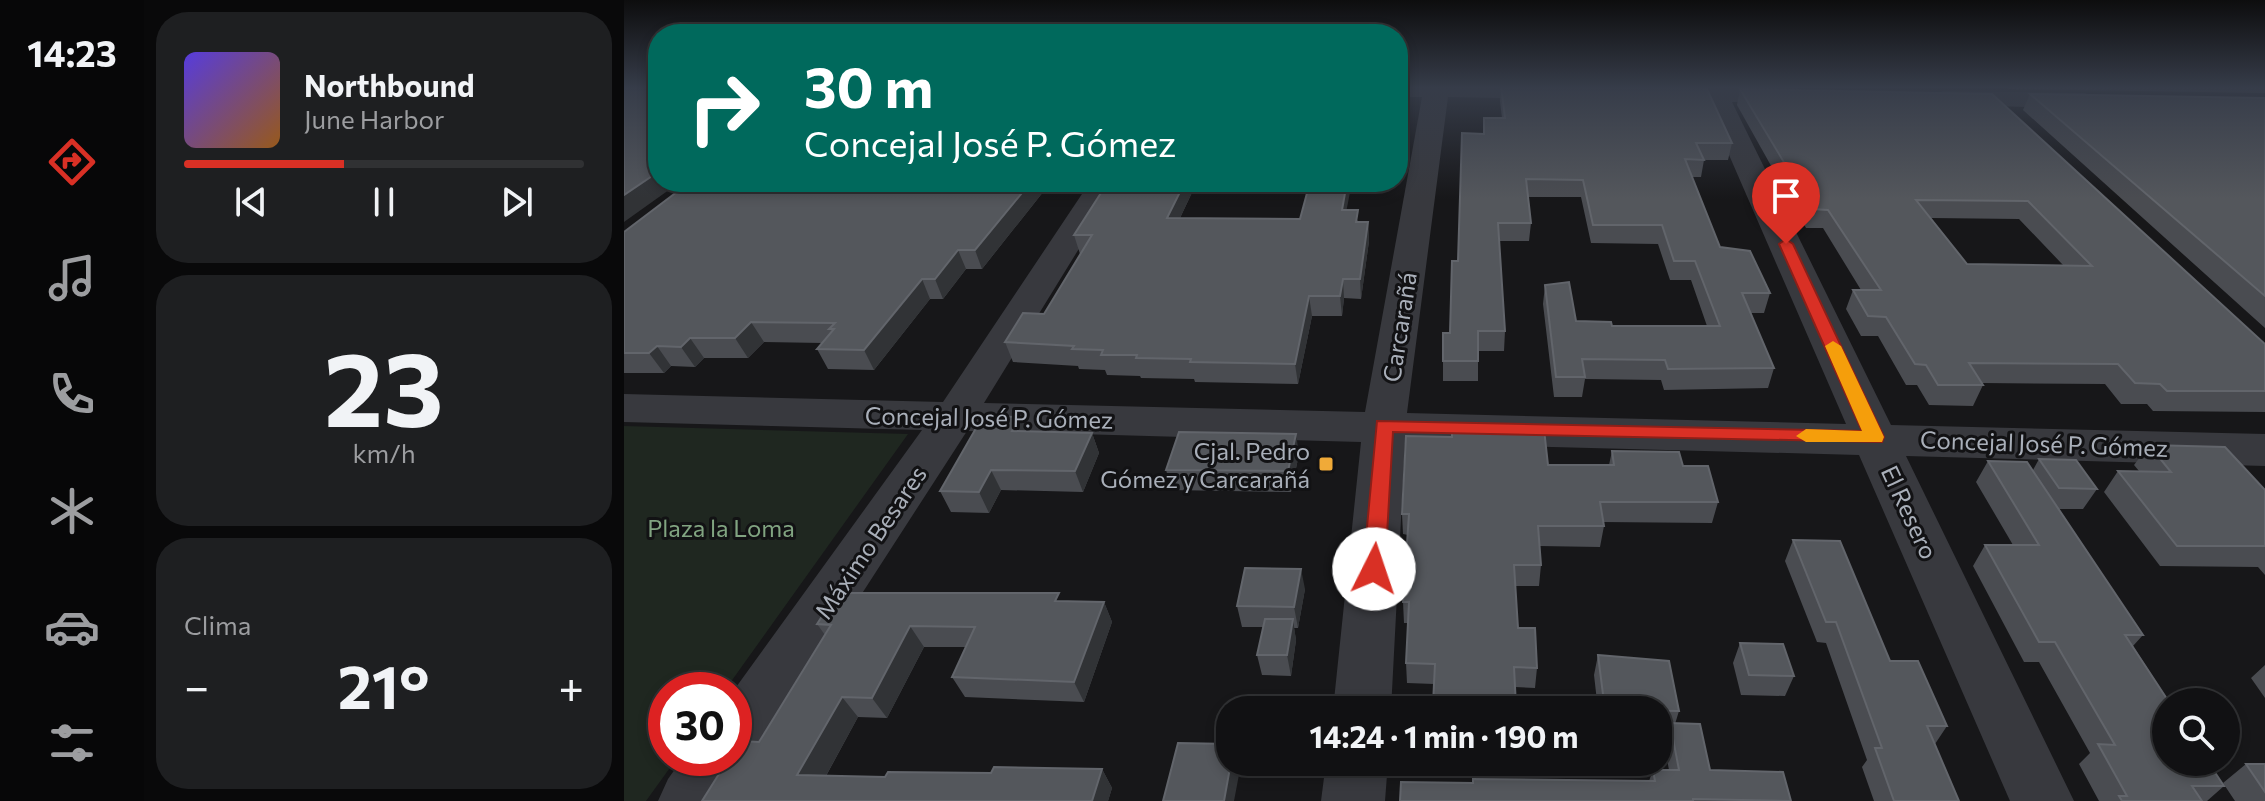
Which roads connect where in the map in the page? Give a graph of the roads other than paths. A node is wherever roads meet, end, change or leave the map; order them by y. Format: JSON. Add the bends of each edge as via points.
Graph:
{"nodes":[{"id":1,"x":1414,"y":124,"type":"edge"},
{"id":2,"x":1729,"y":124,"type":"edge"},
{"id":3,"x":2019,"y":124,"type":"edge"},
{"id":4,"x":2023,"y":129,"type":"edge"},
{"id":5,"x":1408,"y":181,"type":"edge"},
{"id":6,"x":1099,"y":192,"type":"edge"},
{"id":7,"x":1407,"y":192,"type":"edge"},
{"id":8,"x":624,"y":408,"type":"edge"},
{"id":9,"x":955,"y":416,"type":"junction"},
{"id":10,"x":1384,"y":425,"type":"junction"},
{"id":11,"x":1875,"y":437,"type":"junction"},
{"id":12,"x":2265,"y":450,"type":"edge"},
{"id":13,"x":1363,"y":696,"type":"edge"},
{"id":14,"x":752,"y":713,"type":"edge"},
{"id":15,"x":707,"y":776,"type":"edge"},
{"id":16,"x":1356,"y":776,"type":"edge"},
{"id":17,"x":690,"y":801,"type":"edge"},
{"id":18,"x":1353,"y":801,"type":"edge"},
{"id":19,"x":2042,"y":801,"type":"edge"}],
"edges":[{"from":1,"to":5,"type":"street","name":"Carcarañá"},
{"from":2,"to":11,"type":"street","name":"El Resero"},
{"from":3,"to":4,"type":"street"},
{"from":6,"to":9,"type":"street","name":"Máximo Besares"},
{"from":7,"to":10,"type":"street","name":"Carcarañá"},
{"from":8,"to":9,"type":"street","name":"Concejal José P. Gómez"},
{"from":9,"to":10,"type":"street","name":"Concejal José P. Gómez"},
{"from":9,"to":14,"type":"street","name":"Máximo Besares"},
{"from":10,"to":11,"type":"street","name":"Concejal José P. Gómez"},
{"from":10,"to":13,"type":"street","name":"Carcarañá"},
{"from":11,"to":12,"type":"street","name":"Concejal José P. Gómez"},
{"from":11,"to":19,"type":"street","name":"El Resero"},
{"from":15,"to":17,"type":"street"},
{"from":16,"to":18,"type":"street"}]}
